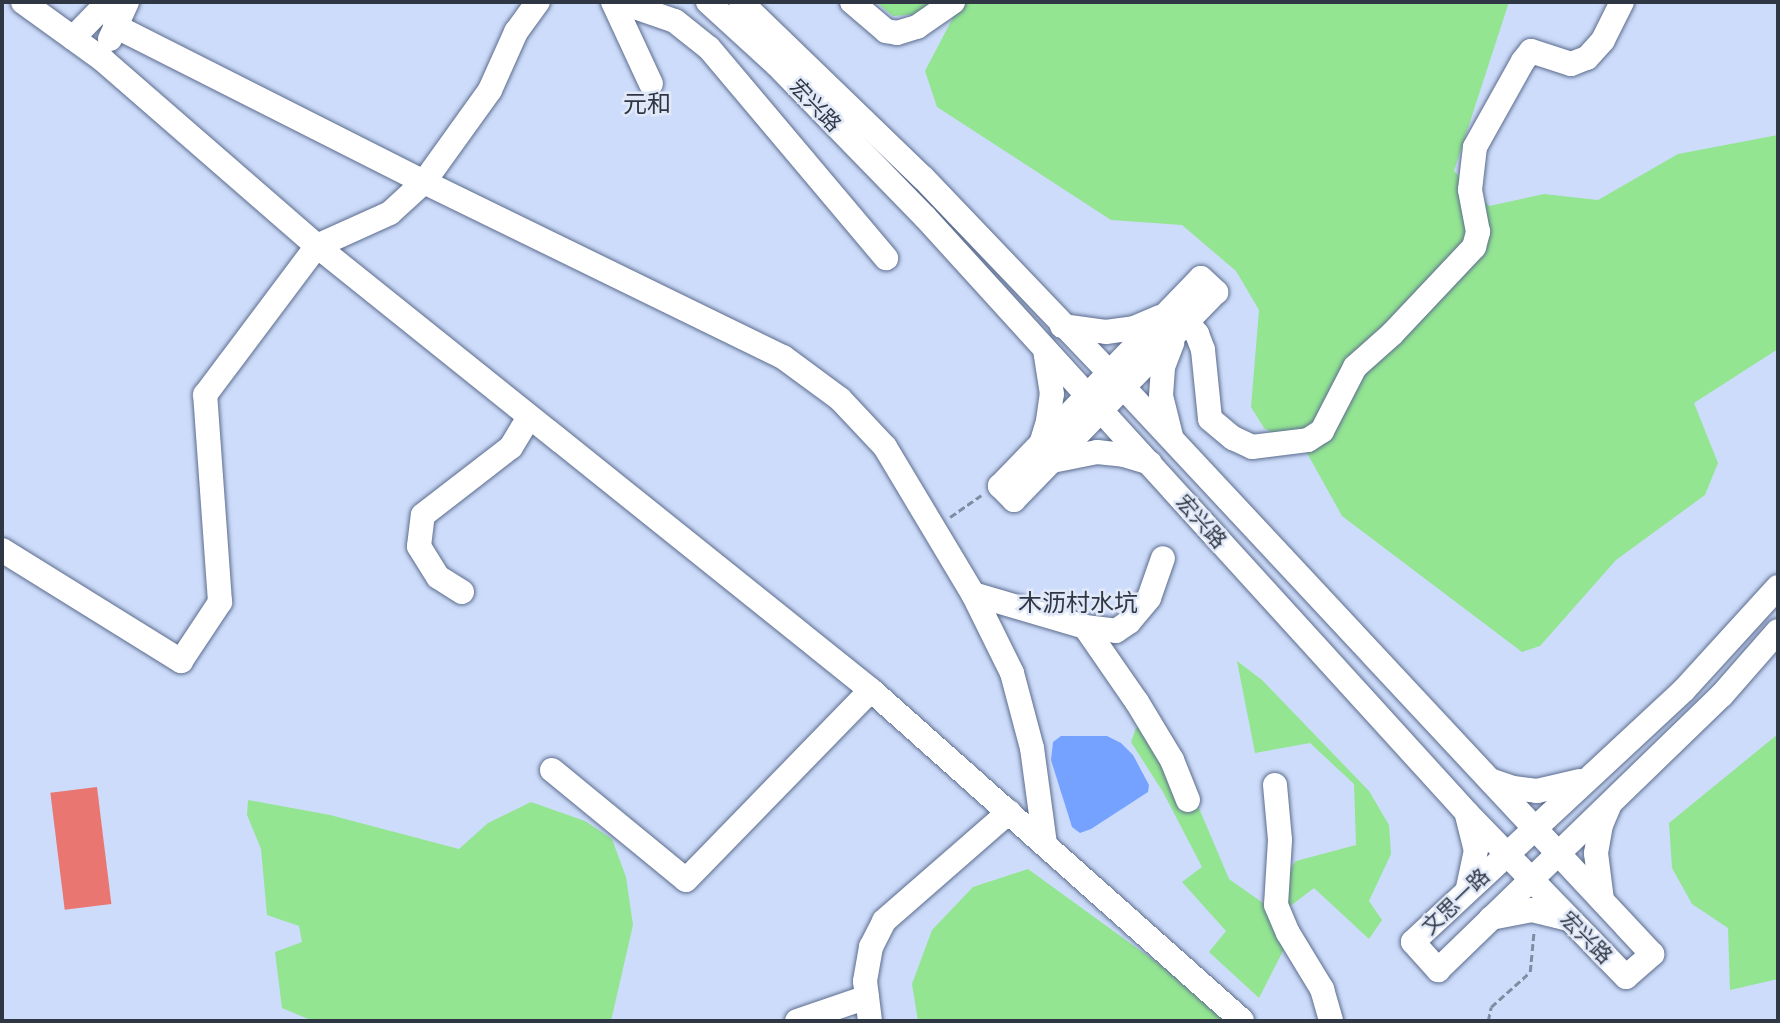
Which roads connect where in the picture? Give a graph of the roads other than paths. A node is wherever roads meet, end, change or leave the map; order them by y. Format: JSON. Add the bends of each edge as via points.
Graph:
{"nodes":[{"id":1,"x":23,"y":2,"type":"edge"},
{"id":2,"x":119,"y":2,"type":"edge"},
{"id":3,"x":127,"y":2,"type":"edge"},
{"id":4,"x":538,"y":2,"type":"edge"},
{"id":5,"x":613,"y":2,"type":"edge"},
{"id":6,"x":620,"y":2,"type":"edge"},
{"id":7,"x":708,"y":2,"type":"edge"},
{"id":8,"x":741,"y":2,"type":"edge"},
{"id":9,"x":852,"y":2,"type":"edge"},
{"id":10,"x":953,"y":2,"type":"edge"},
{"id":11,"x":1622,"y":2,"type":"edge"},
{"id":12,"x":115,"y":26,"type":"junction"},
{"id":13,"x":73,"y":38,"type":"junction"},
{"id":14,"x":103,"y":60,"type":"junction"},
{"id":15,"x":651,"y":84,"type":"dead end"},
{"id":16,"x":424,"y":182,"type":"junction"},
{"id":17,"x":317,"y":246,"type":"junction"},
{"id":18,"x":886,"y":258,"type":"dead end"},
{"id":19,"x":1179,"y":321,"type":"junction"},
{"id":20,"x":1062,"y":326,"type":"junction"},
{"id":21,"x":1044,"y":346,"type":"junction"},
{"id":22,"x":1117,"y":381,"type":"junction"},
{"id":23,"x":1096,"y":402,"type":"junction"},
{"id":24,"x":529,"y":417,"type":"junction"},
{"id":25,"x":1174,"y":443,"type":"junction"},
{"id":26,"x":1045,"y":454,"type":"junction"},
{"id":27,"x":1150,"y":464,"type":"junction"},
{"id":28,"x":1000,"y":486,"type":"road end"},
{"id":29,"x":2,"y":550,"type":"edge"},
{"id":30,"x":1163,"y":558,"type":"dead end"},
{"id":31,"x":1778,"y":587,"type":"edge"},
{"id":32,"x":462,"y":592,"type":"dead end"},
{"id":33,"x":973,"y":594,"type":"junction"},
{"id":34,"x":1085,"y":627,"type":"junction"},
{"id":35,"x":1778,"y":631,"type":"edge"},
{"id":36,"x":870,"y":690,"type":"junction"},
{"id":37,"x":552,"y":770,"type":"dead end"},
{"id":38,"x":1590,"y":776,"type":"junction"},
{"id":39,"x":1489,"y":780,"type":"junction"},
{"id":40,"x":1275,"y":785,"type":"dead end"},
{"id":41,"x":1613,"y":799,"type":"junction"},
{"id":42,"x":1188,"y":800,"type":"dead end"},
{"id":43,"x":1463,"y":808,"type":"junction"},
{"id":44,"x":1009,"y":812,"type":"junction"},
{"id":45,"x":1533,"y":827,"type":"junction"},
{"id":46,"x":1045,"y":844,"type":"junction"},
{"id":47,"x":1505,"y":853,"type":"junction"},
{"id":48,"x":1557,"y":853,"type":"junction"},
{"id":49,"x":1529,"y":879,"type":"junction"},
{"id":50,"x":1467,"y":890,"type":"junction"},
{"id":51,"x":1602,"y":900,"type":"junction"},
{"id":52,"x":1490,"y":918,"type":"junction"},
{"id":53,"x":1570,"y":920,"type":"junction"},
{"id":54,"x":869,"y":1009,"type":"edge"},
{"id":55,"x":797,"y":1021,"type":"edge"},
{"id":56,"x":1242,"y":1021,"type":"edge"},
{"id":57,"x":1331,"y":1021,"type":"edge"}],
"edges":[{"from":1,"to":13,"type":"street"},
{"from":2,"to":13,"type":"street","via":[[101,9]]},
{"from":3,"to":12,"type":"street"},
{"from":4,"to":16,"type":"street","via":[[516,32],[490,90]]},
{"from":5,"to":15,"type":"street"},
{"from":6,"to":18,"type":"street","via":[[675,20],[709,48]]},
{"from":7,"to":21,"type":"street","name":"宏兴路","via":[[777,65]]},
{"from":8,"to":20,"type":"street","name":"宏兴路","via":[[923,178]]},
{"from":9,"to":10,"type":"street","via":[[886,31],[897,33],[917,27]]},
{"from":11,"to":19,"type":"street","via":[[1603,40],[1587,58],[1571,64],[1531,51],[1523,61],[1475,147],[1469,190],[1478,232],[1474,247],[1355,367],[1322,431],[1308,440],[1252,447],[1225,431],[1210,419],[1203,350],[1197,334]]},
{"from":12,"to":14,"type":"street"},
{"from":12,"to":16,"type":"street"},
{"from":13,"to":14,"type":"street"},
{"from":14,"to":17,"type":"street"},
{"from":16,"to":17,"type":"street","via":[[390,213]]},
{"from":16,"to":33,"type":"street","via":[[783,356],[840,399],[885,447]]},
{"from":17,"to":24,"type":"street"},
{"from":17,"to":29,"type":"street","via":[[205,395],[220,602],[181,661]]},
{"from":19,"to":20,"type":"street","via":[[1121,331],[1091,332]]},
{"from":19,"to":22,"type":"street"},
{"from":19,"to":25,"type":"street","via":[[1161,380],[1163,412]]},
{"from":20,"to":22,"type":"street","name":"宏兴路"},
{"from":21,"to":23,"type":"street","name":"宏兴路"},
{"from":21,"to":26,"type":"street","via":[[1052,394]]},
{"from":22,"to":23,"type":"street"},
{"from":22,"to":25,"type":"street","name":"宏兴路"},
{"from":23,"to":26,"type":"street"},
{"from":23,"to":27,"type":"street","name":"宏兴路"},
{"from":24,"to":32,"type":"street","via":[[511,447],[423,515],[419,546],[438,577]]},
{"from":24,"to":36,"type":"street"},
{"from":25,"to":39,"type":"street","name":"宏兴路"},
{"from":26,"to":27,"type":"street","via":[[1124,454]]},
{"from":26,"to":28,"type":"street","via":[[1014,500]]},
{"from":27,"to":43,"type":"street","name":"宏兴路"},
{"from":30,"to":34,"type":"street","via":[[1149,598],[1129,622],[1116,631]]},
{"from":31,"to":38,"type":"street","name":"文思一路","via":[[1684,690]]},
{"from":33,"to":34,"type":"street"},
{"from":33,"to":46,"type":"street","via":[[1012,673],[1032,748]]},
{"from":34,"to":42,"type":"street","via":[[1165,749]]},
{"from":35,"to":41,"type":"street","name":"文思一路","via":[[1722,695]]},
{"from":36,"to":37,"type":"street","via":[[686,880]]},
{"from":36,"to":44,"type":"street"},
{"from":38,"to":39,"type":"street","via":[[1564,787],[1537,791]]},
{"from":38,"to":45,"type":"street","name":"文思一路"},
{"from":39,"to":45,"type":"street","name":"宏兴路"},
{"from":40,"to":57,"type":"street","via":[[1280,840],[1276,905],[1322,989]]},
{"from":41,"to":48,"type":"street","name":"文思一路"},
{"from":41,"to":51,"type":"street","via":[[1601,825],[1596,853]]},
{"from":43,"to":47,"type":"street","name":"宏兴路"},
{"from":43,"to":50,"type":"street","via":[[1473,828],[1476,850]]},
{"from":44,"to":46,"type":"street"},
{"from":44,"to":54,"type":"street","via":[[884,921],[871,947],[865,981]]},
{"from":45,"to":47,"type":"street","name":"文思一路"},
{"from":45,"to":48,"type":"street","name":"宏兴路"},
{"from":46,"to":56,"type":"street"},
{"from":47,"to":49,"type":"street","name":"宏兴路"},
{"from":47,"to":50,"type":"street","name":"文思一路"},
{"from":48,"to":49,"type":"street","name":"文思一路"},
{"from":48,"to":51,"type":"street","name":"宏兴路"},
{"from":49,"to":52,"type":"street","name":"文思一路"},
{"from":49,"to":53,"type":"street","name":"宏兴路"},
{"from":50,"to":52,"type":"street","name":"文思一路","via":[[1413,942],[1438,970]]},
{"from":51,"to":53,"type":"street","name":"宏兴路","via":[[1652,954],[1626,977]]},
{"from":52,"to":53,"type":"street","via":[[1532,910]]},
{"from":54,"to":55,"type":"street"}]}
